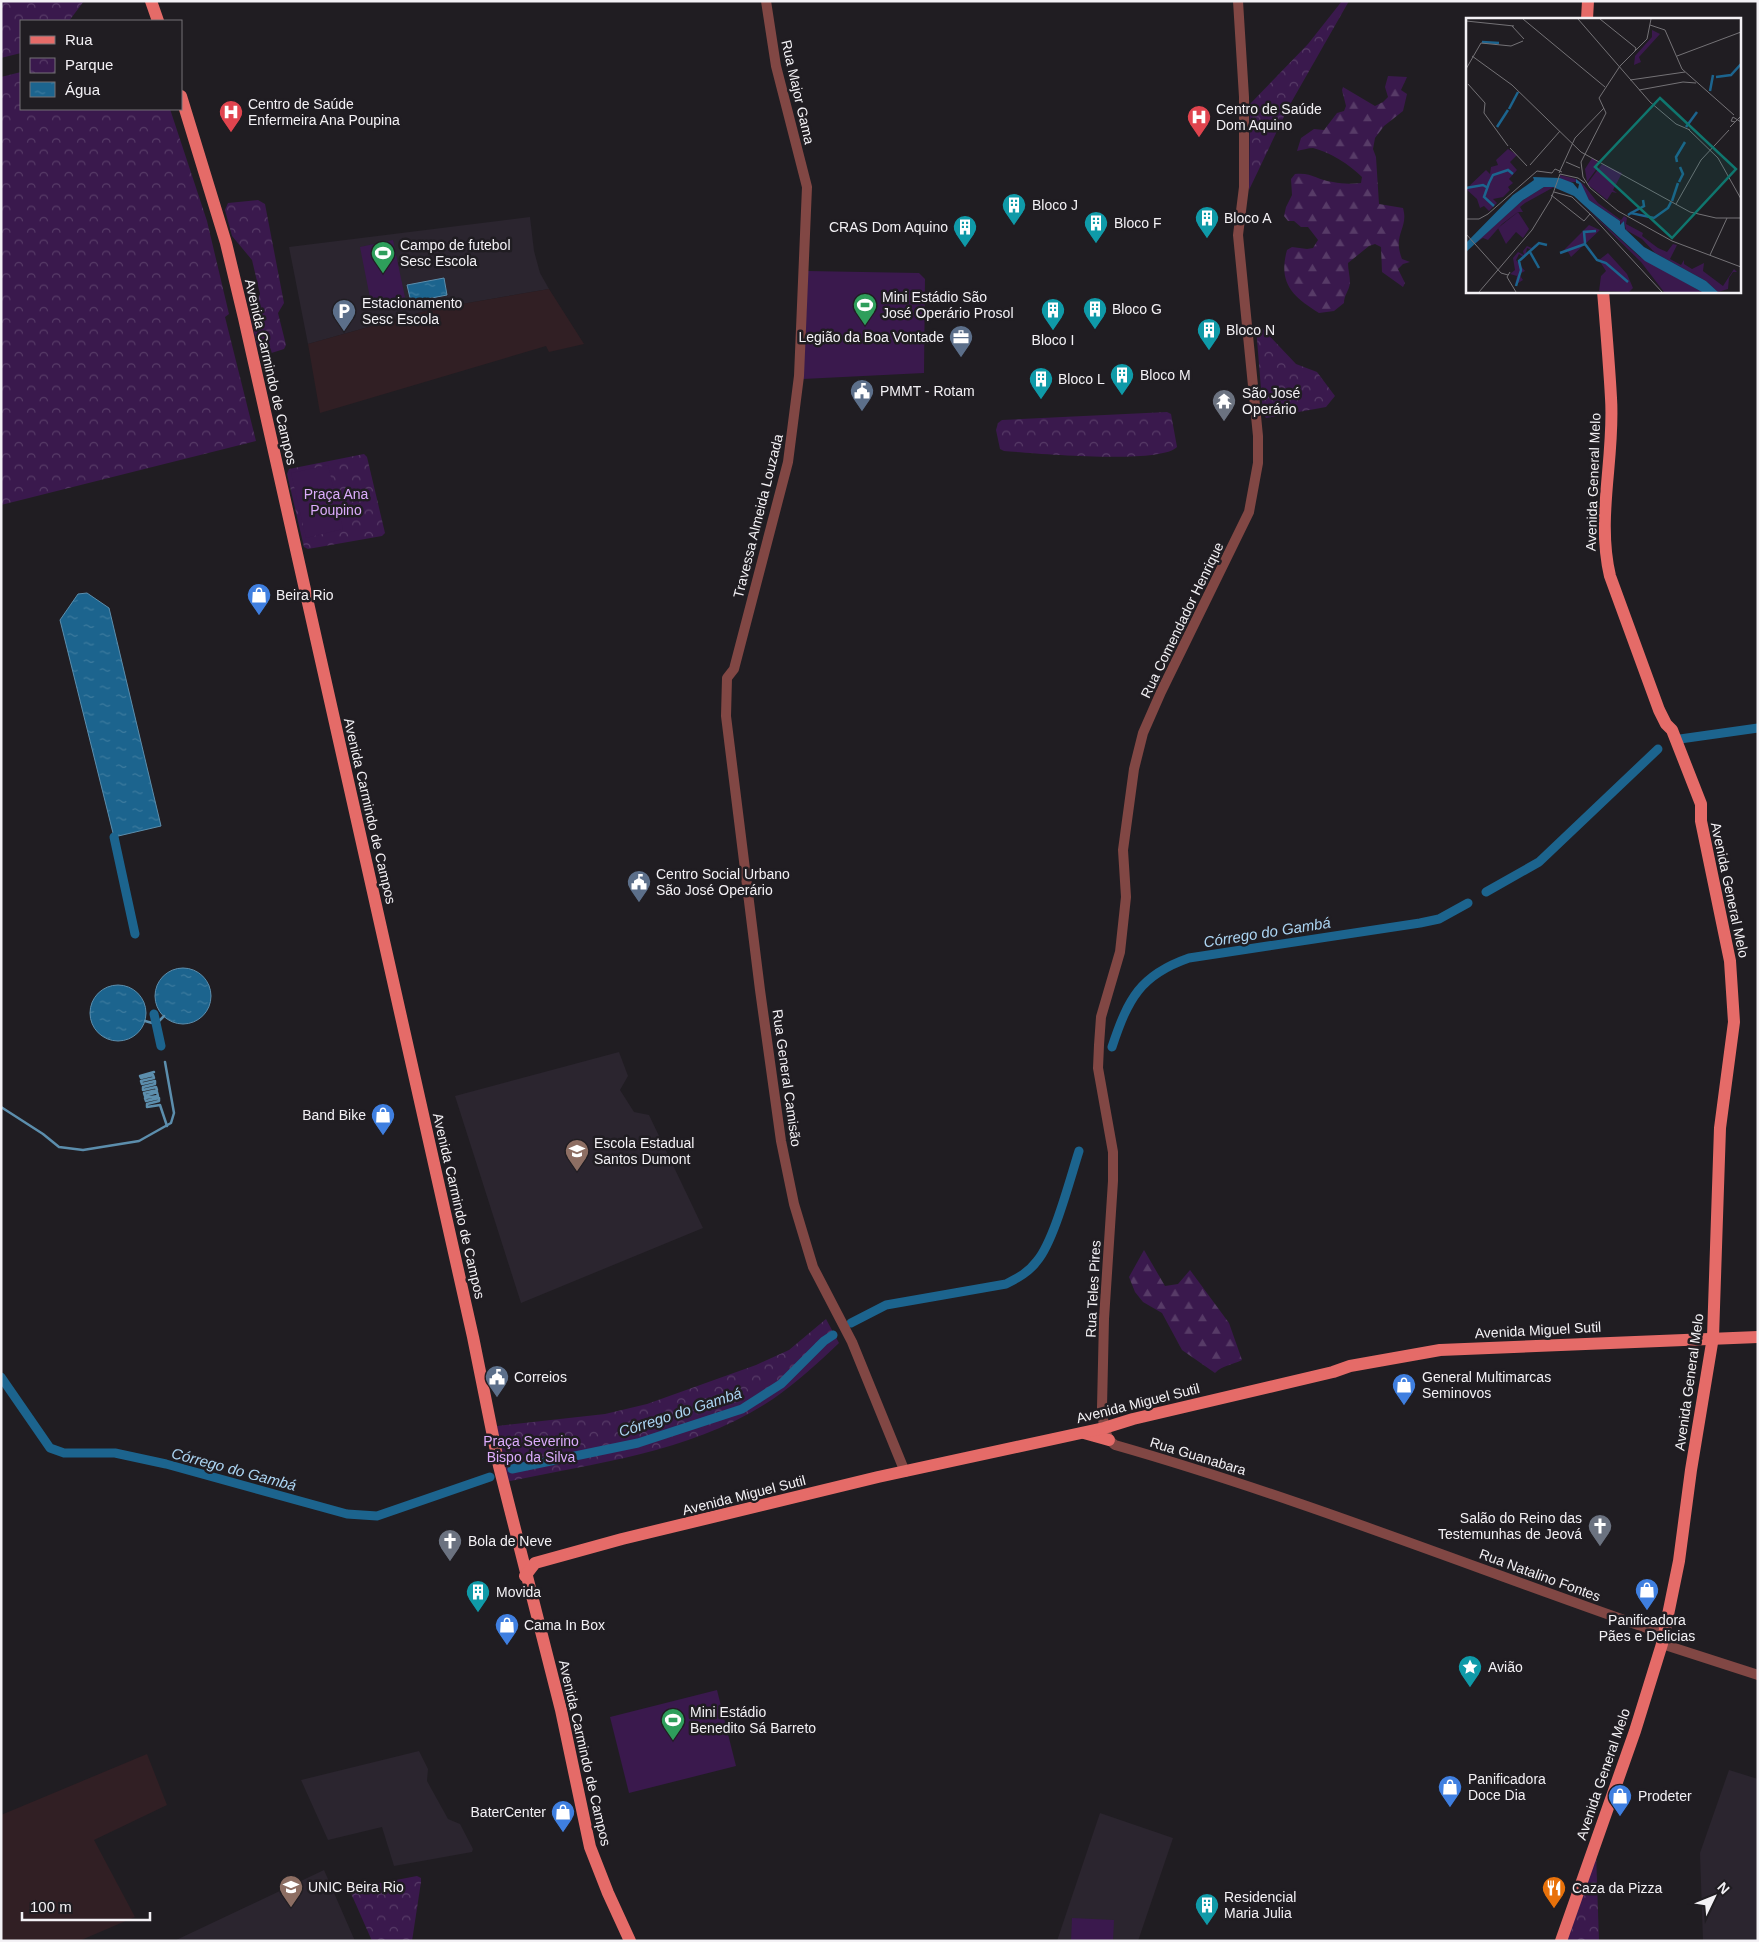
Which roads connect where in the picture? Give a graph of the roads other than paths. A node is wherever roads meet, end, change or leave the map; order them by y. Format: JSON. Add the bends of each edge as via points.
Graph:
{"nodes":[{"id":1,"x":151,"y":1,"type":"edge"},
{"id":2,"x":766,"y":1,"type":"edge"},
{"id":3,"x":1238,"y":1,"type":"edge"},
{"id":4,"x":1588,"y":1,"type":"edge"},
{"id":5,"x":1587,"y":18,"type":"edge"},
{"id":6,"x":158,"y":20,"type":"edge"},
{"id":7,"x":182,"y":99,"type":"edge"},
{"id":8,"x":807,"y":187,"type":"joint"},
{"id":9,"x":1603,"y":292,"type":"edge"},
{"id":10,"x":734,"y":669,"type":"joint"},
{"id":11,"x":1113,"y":1152,"type":"joint"},
{"id":12,"x":1758,"y":1337,"type":"edge"},
{"id":13,"x":1713,"y":1338,"type":"junction"},
{"id":14,"x":1104,"y":1428,"type":"junction"},
{"id":15,"x":1082,"y":1432,"type":"junction"},
{"id":16,"x":1109,"y":1440,"type":"junction"},
{"id":17,"x":906,"y":1472,"type":"junction"},
{"id":18,"x":1293,"y":1500,"type":"joint"},
{"id":19,"x":519,"y":1548,"type":"junction"},
{"id":20,"x":531,"y":1567,"type":"junction"},
{"id":21,"x":524,"y":1584,"type":"junction"},
{"id":22,"x":531,"y":1597,"type":"junction"},
{"id":23,"x":1663,"y":1639,"type":"junction"},
{"id":24,"x":1758,"y":1675,"type":"edge"},
{"id":25,"x":630,"y":1941,"type":"edge"},
{"id":26,"x":1561,"y":1941,"type":"edge"}],
"edges":[{"from":1,"to":6,"type":"main road"},
{"from":2,"to":8,"type":"street","name":"Rua Major Gama","via":[[776,66]]},
{"from":3,"to":11,"type":"street","name":"Rua Comendador Henrique","via":[[1244,97],[1244,188],[1238,235],[1258,462],[1249,512],[1161,692],[1143,733],[1134,769],[1123,850],[1126,897],[1120,952],[1102,1017],[1099,1045],[1098,1068]]},
{"from":4,"to":5,"type":"main road"},
{"from":7,"to":19,"type":"main road","name":"Avenida Carmindo de Campos","via":[[221,225],[244,318]]},
{"from":8,"to":10,"type":"street","name":"Travessa Almeida Louzada","via":[[797,408],[788,462]]},
{"from":9,"to":13,"type":"main road","name":"Avenida General Melo","via":[[1611,398],[1604,536],[1606,559],[1692,803],[1700,812],[1730,961],[1734,1022],[1720,1128]]},
{"from":10,"to":17,"type":"street","name":"Rua General Camisão","via":[[727,678],[726,716],[781,1141],[794,1204],[813,1267],[852,1342]]},
{"from":11,"to":14,"type":"street","name":"Rua Teles Pires","via":[[1104,1319]]},
{"from":12,"to":13,"type":"main road","name":"Avenida Miguel Sutil"},
{"from":13,"to":14,"type":"main road","name":"Avenida Miguel Sutil","via":[[1440,1350],[1350,1366]]},
{"from":13,"to":23,"type":"main road","name":"Avenida General Melo","via":[[1679,1560]]},
{"from":14,"to":15,"type":"main road","name":"Avenida Miguel Sutil"},
{"from":14,"to":16,"type":"street"},
{"from":15,"to":16,"type":"main road"},
{"from":15,"to":17,"type":"main road","name":"Avenida Miguel Sutil"},
{"from":16,"to":18,"type":"street","name":"Rua Guanabara","via":[[1115,1445]]},
{"from":17,"to":20,"type":"main road","name":"Avenida Miguel Sutil","via":[[622,1539]]},
{"from":18,"to":23,"type":"street","name":"Rua Natalino Fontes"},
{"from":19,"to":20,"type":"main road"},
{"from":19,"to":21,"type":"main road","name":"Avenida Carmindo de Campos"},
{"from":20,"to":21,"type":"main road"},
{"from":20,"to":22,"type":"main road","name":"Avenida Carmindo de Campos"},
{"from":21,"to":22,"type":"main road","name":"Avenida Carmindo de Campos"},
{"from":22,"to":25,"type":"main road","name":"Avenida Carmindo de Campos","via":[[561,1710],[590,1847]]},
{"from":23,"to":24,"type":"street","name":"Rua Natalino Fontes"},
{"from":23,"to":26,"type":"main road","name":"Avenida General Melo","via":[[1635,1731]]}]}
